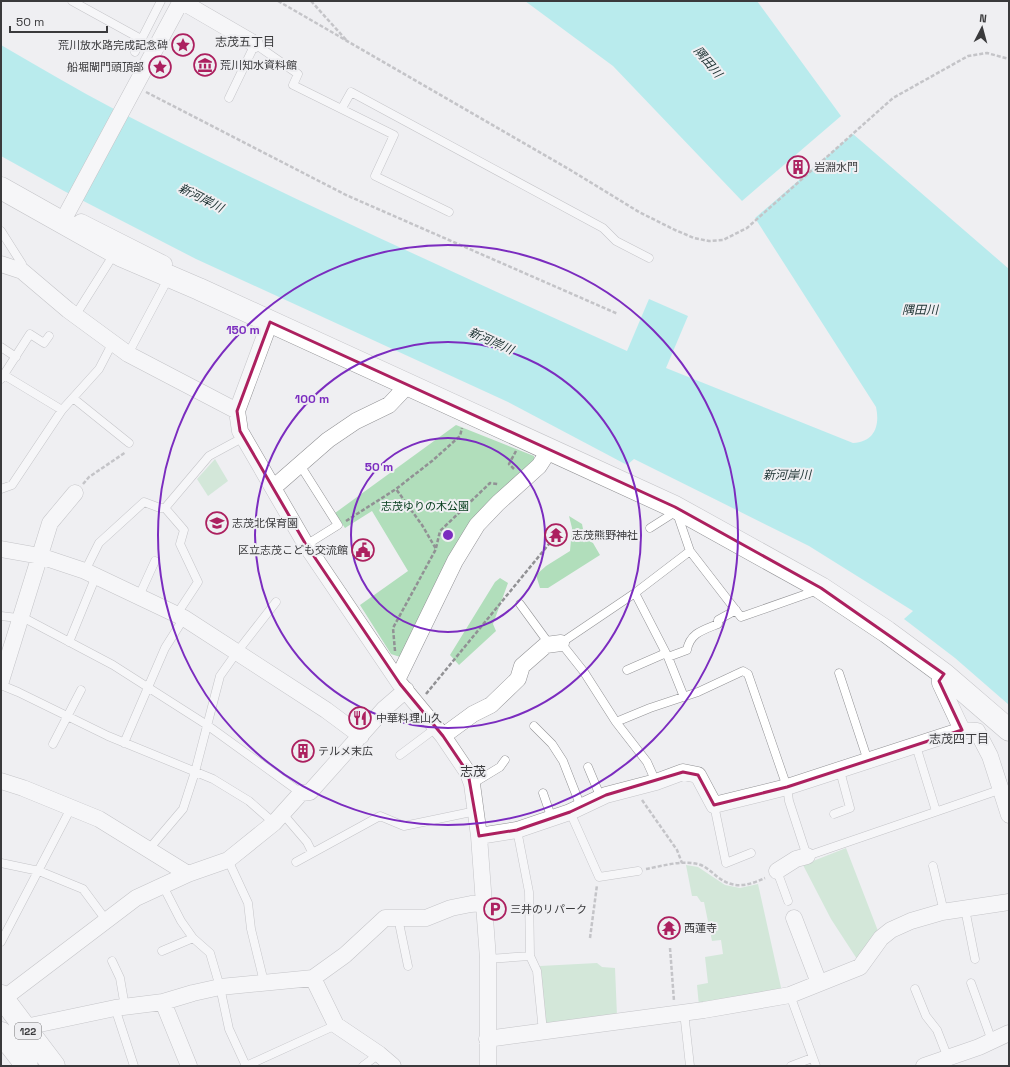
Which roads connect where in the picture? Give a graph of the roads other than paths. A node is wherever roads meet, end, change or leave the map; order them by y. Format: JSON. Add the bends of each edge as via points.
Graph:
{"nodes":[{"id":1,"x":72,"y":1,"type":"edge"},
{"id":2,"x":162,"y":1,"type":"edge"},
{"id":3,"x":255,"y":44,"type":"junction"},
{"id":4,"x":138,"y":45,"type":"junction"},
{"id":5,"x":153,"y":54,"type":"junction"},
{"id":6,"x":229,"y":98,"type":"dead end"},
{"id":7,"x":342,"y":108,"type":"junction"},
{"id":8,"x":1,"y":178,"type":"edge"},
{"id":9,"x":1,"y":188,"type":"edge"},
{"id":10,"x":449,"y":212,"type":"dead end"},
{"id":11,"x":66,"y":215,"type":"junction"},
{"id":12,"x":1,"y":231,"type":"edge"},
{"id":13,"x":115,"y":253,"type":"junction"},
{"id":14,"x":649,"y":258,"type":"dead end"},
{"id":15,"x":1,"y":264,"type":"edge"},
{"id":16,"x":22,"y":271,"type":"junction"},
{"id":17,"x":169,"y":277,"type":"junction"},
{"id":18,"x":199,"y":289,"type":"junction"},
{"id":19,"x":75,"y":316,"type":"junction"},
{"id":20,"x":270,"y":322,"type":"junction"},
{"id":21,"x":50,"y":336,"type":"dead end"},
{"id":22,"x":112,"y":344,"type":"junction"},
{"id":23,"x":1,"y":347,"type":"edge"},
{"id":24,"x":128,"y":354,"type":"junction"},
{"id":25,"x":16,"y":357,"type":"junction"},
{"id":26,"x":2,"y":377,"type":"edge"},
{"id":27,"x":408,"y":385,"type":"junction"},
{"id":28,"x":73,"y":398,"type":"junction"},
{"id":29,"x":62,"y":410,"type":"junction"},
{"id":30,"x":237,"y":411,"type":"junction"},
{"id":31,"x":244,"y":437,"type":"junction"},
{"id":32,"x":129,"y":447,"type":"road end"},
{"id":33,"x":550,"y":449,"type":"junction"},
{"id":34,"x":300,"y":465,"type":"junction"},
{"id":35,"x":273,"y":488,"type":"junction"},
{"id":36,"x":1,"y":489,"type":"edge"},
{"id":37,"x":75,"y":493,"type":"road end"},
{"id":38,"x":675,"y":507,"type":"junction"},
{"id":39,"x":165,"y":508,"type":"junction"},
{"id":40,"x":650,"y":528,"type":"dead end"},
{"id":41,"x":306,"y":545,"type":"junction"},
{"id":42,"x":1,"y":549,"type":"edge"},
{"id":43,"x":690,"y":551,"type":"junction"},
{"id":44,"x":40,"y":556,"type":"junction"},
{"id":45,"x":155,"y":561,"type":"dead end"},
{"id":46,"x":91,"y":574,"type":"junction"},
{"id":47,"x":821,"y":588,"type":"junction"},
{"id":48,"x":635,"y":593,"type":"junction"},
{"id":49,"x":140,"y":596,"type":"junction"},
{"id":50,"x":276,"y":602,"type":"dead end"},
{"id":51,"x":520,"y":604,"type":"dead end"},
{"id":52,"x":736,"y":610,"type":"junction"},
{"id":53,"x":1,"y":616,"type":"edge"},
{"id":54,"x":181,"y":616,"type":"junction"},
{"id":55,"x":20,"y":618,"type":"junction"},
{"id":56,"x":69,"y":642,"type":"junction"},
{"id":57,"x":556,"y":644,"type":"junction"},
{"id":58,"x":236,"y":652,"type":"junction"},
{"id":59,"x":667,"y":655,"type":"junction"},
{"id":60,"x":627,"y":670,"type":"dead end"},
{"id":61,"x":839,"y":673,"type":"dead end"},
{"id":62,"x":944,"y":674,"type":"junction"},
{"id":63,"x":1,"y":681,"type":"edge"},
{"id":64,"x":402,"y":684,"type":"junction"},
{"id":65,"x":1,"y":685,"type":"edge"},
{"id":66,"x":148,"y":687,"type":"junction"},
{"id":67,"x":81,"y":690,"type":"dead end"},
{"id":68,"x":684,"y":697,"type":"junction"},
{"id":69,"x":67,"y":716,"type":"junction"},
{"id":70,"x":616,"y":722,"type":"junction"},
{"id":71,"x":207,"y":725,"type":"junction"},
{"id":72,"x":534,"y":726,"type":"dead end"},
{"id":73,"x":962,"y":730,"type":"junction"},
{"id":74,"x":1009,"y":730,"type":"edge"},
{"id":75,"x":440,"y":732,"type":"junction"},
{"id":76,"x":361,"y":736,"type":"junction"},
{"id":77,"x":124,"y":743,"type":"junction"},
{"id":78,"x":53,"y":744,"type":"dead end"},
{"id":79,"x":916,"y":746,"type":"junction"},
{"id":80,"x":400,"y":755,"type":"dead end"},
{"id":81,"x":505,"y":760,"type":"dead end"},
{"id":82,"x":868,"y":761,"type":"junction"},
{"id":83,"x":588,"y":768,"type":"dead end"},
{"id":84,"x":840,"y":771,"type":"junction"},
{"id":85,"x":195,"y":772,"type":"junction"},
{"id":86,"x":1,"y":781,"type":"edge"},
{"id":87,"x":656,"y":782,"type":"junction"},
{"id":88,"x":472,"y":784,"type":"junction"},
{"id":89,"x":787,"y":787,"type":"junction"},
{"id":90,"x":1002,"y":789,"type":"junction"},
{"id":91,"x":543,"y":793,"type":"dead end"},
{"id":92,"x":301,"y":794,"type":"junction"},
{"id":93,"x":601,"y":798,"type":"junction"},
{"id":94,"x":714,"y":805,"type":"junction"},
{"id":95,"x":72,"y":808,"type":"junction"},
{"id":96,"x":575,"y":810,"type":"junction"},
{"id":97,"x":476,"y":811,"type":"junction"},
{"id":98,"x":936,"y":811,"type":"junction"},
{"id":99,"x":834,"y":814,"type":"dead end"},
{"id":100,"x":1009,"y":815,"type":"edge"},
{"id":101,"x":278,"y":818,"type":"junction"},
{"id":102,"x":552,"y":819,"type":"junction"},
{"id":103,"x":517,"y":830,"type":"junction"},
{"id":104,"x":479,"y":836,"type":"junction"},
{"id":105,"x":149,"y":849,"type":"junction"},
{"id":106,"x":312,"y":852,"type":"junction"},
{"id":107,"x":752,"y":853,"type":"dead end"},
{"id":108,"x":806,"y":853,"type":"junction"},
{"id":109,"x":228,"y":860,"type":"junction"},
{"id":110,"x":296,"y":862,"type":"dead end"},
{"id":111,"x":1,"y":863,"type":"edge"},
{"id":112,"x":933,"y":866,"type":"dead end"},
{"id":113,"x":638,"y":871,"type":"road end"},
{"id":114,"x":777,"y":871,"type":"joint"},
{"id":115,"x":39,"y":872,"type":"junction"},
{"id":116,"x":188,"y":874,"type":"junction"},
{"id":117,"x":163,"y":886,"type":"junction"},
{"id":118,"x":788,"y":901,"type":"dead end"},
{"id":119,"x":1009,"y":902,"type":"edge"},
{"id":120,"x":484,"y":903,"type":"junction"},
{"id":121,"x":965,"y":909,"type":"junction"},
{"id":122,"x":944,"y":912,"type":"junction"},
{"id":123,"x":398,"y":918,"type":"junction"},
{"id":124,"x":794,"y":918,"type":"dead end"},
{"id":125,"x":106,"y":920,"type":"junction"},
{"id":126,"x":193,"y":938,"type":"junction"},
{"id":127,"x":1,"y":942,"type":"edge"},
{"id":128,"x":162,"y":951,"type":"dead end"},
{"id":129,"x":530,"y":956,"type":"junction"},
{"id":130,"x":488,"y":959,"type":"junction"},
{"id":131,"x":975,"y":960,"type":"dead end"},
{"id":132,"x":112,"y":961,"type":"dead end"},
{"id":133,"x":408,"y":966,"type":"dead end"},
{"id":134,"x":313,"y":978,"type":"junction"},
{"id":135,"x":264,"y":982,"type":"junction"},
{"id":136,"x":818,"y":983,"type":"junction"},
{"id":137,"x":971,"y":983,"type":"dead end"},
{"id":138,"x":220,"y":988,"type":"junction"},
{"id":139,"x":915,"y":990,"type":"dead end"},
{"id":140,"x":790,"y":995,"type":"junction"},
{"id":141,"x":2,"y":997,"type":"edge"},
{"id":142,"x":163,"y":1002,"type":"junction"},
{"id":143,"x":120,"y":1007,"type":"junction"},
{"id":144,"x":680,"y":1012,"type":"junction"},
{"id":145,"x":336,"y":1025,"type":"junction"},
{"id":146,"x":25,"y":1027,"type":"junction"},
{"id":147,"x":543,"y":1032,"type":"junction"},
{"id":148,"x":1009,"y":1033,"type":"edge"},
{"id":149,"x":1,"y":1034,"type":"edge"},
{"id":150,"x":487,"y":1039,"type":"junction"},
{"id":151,"x":992,"y":1041,"type":"junction"},
{"id":152,"x":379,"y":1054,"type":"junction"},
{"id":153,"x":814,"y":1062,"type":"edge"},
{"id":154,"x":936,"y":1063,"type":"edge"},
{"id":155,"x":27,"y":1066,"type":"edge"},
{"id":156,"x":54,"y":1066,"type":"edge"},
{"id":157,"x":134,"y":1066,"type":"edge"},
{"id":158,"x":189,"y":1066,"type":"edge"},
{"id":159,"x":246,"y":1066,"type":"edge"},
{"id":160,"x":363,"y":1066,"type":"edge"},
{"id":161,"x":393,"y":1066,"type":"edge"},
{"id":162,"x":488,"y":1066,"type":"edge"},
{"id":163,"x":690,"y":1066,"type":"edge"},
{"id":164,"x":791,"y":1066,"type":"edge"}],
"edges":[{"from":1,"to":4,"type":"lane"},
{"from":2,"to":4,"type":"lane"},
{"from":3,"to":5,"type":"street","via":[[182,1]]},
{"from":3,"to":6,"type":"lane"},
{"from":3,"to":7,"type":"lane","via":[[298,74],[293,85]]},
{"from":4,"to":5,"type":"lane"},
{"from":5,"to":11,"type":"street"},
{"from":7,"to":10,"type":"lane","via":[[394,135],[375,176]]},
{"from":7,"to":14,"type":"lane","via":[[351,92],[603,228],[616,241]]},
{"from":8,"to":11,"type":"street"},
{"from":9,"to":13,"type":"main road"},
{"from":11,"to":18,"type":"street","via":[[172,268]]},
{"from":12,"to":16,"type":"lane","via":[[22,264]]},
{"from":13,"to":17,"type":"main road"},
{"from":13,"to":19,"type":"lane"},
{"from":15,"to":16,"type":"street"},
{"from":16,"to":19,"type":"street"},
{"from":17,"to":18,"type":"main road"},
{"from":17,"to":24,"type":"lane"},
{"from":18,"to":20,"type":"main road"},
{"from":19,"to":22,"type":"street"},
{"from":20,"to":27,"type":"main road"},
{"from":20,"to":30,"type":"street"},
{"from":21,"to":25,"type":"lane","via":[[44,343],[30,334]]},
{"from":22,"to":24,"type":"street"},
{"from":22,"to":28,"type":"lane","via":[[99,369]]},
{"from":23,"to":25,"type":"lane"},
{"from":24,"to":30,"type":"street"},
{"from":25,"to":26,"type":"lane"},
{"from":26,"to":29,"type":"lane"},
{"from":27,"to":33,"type":"main road"},
{"from":27,"to":34,"type":"street","via":[[389,405],[328,440]]},
{"from":28,"to":29,"type":"lane"},
{"from":28,"to":32,"type":"lane"},
{"from":29,"to":36,"type":"lane","via":[[12,485]]},
{"from":30,"to":31,"type":"street","via":[[240,431]]},
{"from":31,"to":35,"type":"street"},
{"from":31,"to":39,"type":"lane","via":[[209,456]]},
{"from":33,"to":38,"type":"main road"},
{"from":33,"to":64,"type":"street","via":[[539,466],[477,525],[455,561]]},
{"from":34,"to":35,"type":"street"},
{"from":34,"to":41,"type":"lane","via":[[338,525]]},
{"from":35,"to":41,"type":"street"},
{"from":37,"to":44,"type":"street","via":[[50,523]]},
{"from":38,"to":40,"type":"lane","via":[[672,514]]},
{"from":38,"to":43,"type":"lane"},
{"from":38,"to":47,"type":"main road"},
{"from":39,"to":46,"type":"lane","via":[[144,502],[99,543]]},
{"from":39,"to":54,"type":"lane","via":[[184,530],[180,544],[198,582]]},
{"from":41,"to":64,"type":"street","via":[[367,637]]},
{"from":42,"to":44,"type":"street"},
{"from":43,"to":48,"type":"lane"},
{"from":43,"to":52,"type":"lane"},
{"from":44,"to":46,"type":"street"},
{"from":44,"to":55,"type":"street"},
{"from":45,"to":49,"type":"lane"},
{"from":46,"to":49,"type":"street"},
{"from":46,"to":56,"type":"lane"},
{"from":47,"to":52,"type":"lane","via":[[741,616]]},
{"from":47,"to":62,"type":"main road"},
{"from":48,"to":57,"type":"lane"},
{"from":48,"to":59,"type":"lane"},
{"from":49,"to":54,"type":"street"},
{"from":50,"to":58,"type":"lane"},
{"from":51,"to":57,"type":"lane"},
{"from":52,"to":59,"type":"lane","via":[[718,620],[718,624],[698,632],[691,638],[687,650]]},
{"from":53,"to":55,"type":"lane"},
{"from":54,"to":58,"type":"street"},
{"from":54,"to":66,"type":"lane"},
{"from":55,"to":56,"type":"lane"},
{"from":55,"to":63,"type":"street"},
{"from":56,"to":66,"type":"lane","via":[[103,659]]},
{"from":57,"to":70,"type":"lane","via":[[584,672]]},
{"from":57,"to":75,"type":"street","via":[[546,645],[522,666],[518,679],[491,705]]},
{"from":58,"to":71,"type":"lane","via":[[220,676]]},
{"from":58,"to":76,"type":"street","via":[[326,710]]},
{"from":59,"to":60,"type":"lane"},
{"from":59,"to":68,"type":"lane"},
{"from":61,"to":82,"type":"lane"},
{"from":62,"to":73,"type":"street","via":[[940,683]]},
{"from":62,"to":74,"type":"main road"},
{"from":64,"to":75,"type":"street","via":[[416,705]]},
{"from":64,"to":76,"type":"street"},
{"from":65,"to":69,"type":"lane"},
{"from":66,"to":71,"type":"lane"},
{"from":66,"to":77,"type":"lane"},
{"from":67,"to":69,"type":"lane"},
{"from":68,"to":70,"type":"lane"},
{"from":68,"to":89,"type":"lane","via":[[743,671],[748,674]]},
{"from":69,"to":77,"type":"lane"},
{"from":69,"to":78,"type":"lane"},
{"from":70,"to":87,"type":"lane","via":[[647,762]]},
{"from":71,"to":85,"type":"lane"},
{"from":71,"to":92,"type":"lane"},
{"from":72,"to":96,"type":"lane","via":[[552,744],[563,761]]},
{"from":73,"to":79,"type":"street"},
{"from":73,"to":90,"type":"street","via":[[977,731],[990,756]]},
{"from":75,"to":80,"type":"lane"},
{"from":75,"to":88,"type":"street","via":[[468,773]]},
{"from":76,"to":92,"type":"street","via":[[310,792]]},
{"from":77,"to":85,"type":"lane"},
{"from":79,"to":82,"type":"street"},
{"from":79,"to":98,"type":"lane"},
{"from":81,"to":88,"type":"lane","via":[[500,767]]},
{"from":82,"to":84,"type":"street"},
{"from":83,"to":93,"type":"lane"},
{"from":84,"to":89,"type":"street"},
{"from":84,"to":99,"type":"lane","via":[[850,808]]},
{"from":85,"to":101,"type":"lane"},
{"from":85,"to":105,"type":"lane","via":[[183,808]]},
{"from":86,"to":95,"type":"street"},
{"from":87,"to":93,"type":"street"},
{"from":87,"to":94,"type":"street","via":[[683,772],[698,775]]},
{"from":88,"to":97,"type":"street"},
{"from":89,"to":94,"type":"street"},
{"from":89,"to":108,"type":"lane"},
{"from":90,"to":98,"type":"lane"},
{"from":90,"to":100,"type":"street"},
{"from":91,"to":102,"type":"lane"},
{"from":92,"to":101,"type":"street"},
{"from":93,"to":96,"type":"street"},
{"from":94,"to":107,"type":"lane","via":[[726,863]]},
{"from":95,"to":105,"type":"street","via":[[99,820]]},
{"from":95,"to":115,"type":"lane"},
{"from":96,"to":102,"type":"street"},
{"from":96,"to":113,"type":"lane","via":[[599,877]]},
{"from":97,"to":104,"type":"street"},
{"from":97,"to":106,"type":"lane","via":[[404,826],[380,816]]},
{"from":98,"to":108,"type":"lane"},
{"from":101,"to":106,"type":"lane","via":[[307,842]]},
{"from":101,"to":109,"type":"street"},
{"from":102,"to":103,"type":"street"},
{"from":103,"to":104,"type":"street"},
{"from":103,"to":129,"type":"lane","via":[[529,892]]},
{"from":104,"to":120,"type":"street"},
{"from":105,"to":116,"type":"street"},
{"from":106,"to":110,"type":"lane"},
{"from":108,"to":114,"type":"street"},
{"from":109,"to":116,"type":"street"},
{"from":109,"to":135,"type":"lane","via":[[248,903],[251,929]]},
{"from":111,"to":115,"type":"lane"},
{"from":112,"to":122,"type":"lane"},
{"from":114,"to":118,"type":"lane"},
{"from":115,"to":125,"type":"lane","via":[[83,890]]},
{"from":115,"to":127,"type":"lane"},
{"from":116,"to":117,"type":"street"},
{"from":117,"to":125,"type":"street","via":[[136,898]]},
{"from":117,"to":126,"type":"lane"},
{"from":119,"to":121,"type":"street"},
{"from":120,"to":123,"type":"street","via":[[451,908],[426,918]]},
{"from":120,"to":130,"type":"street"},
{"from":121,"to":122,"type":"street"},
{"from":121,"to":131,"type":"lane"},
{"from":122,"to":136,"type":"street","via":[[911,921],[891,930],[873,948],[860,967]]},
{"from":123,"to":133,"type":"lane"},
{"from":123,"to":134,"type":"street","via":[[385,918],[345,955]]},
{"from":124,"to":136,"type":"street"},
{"from":125,"to":141,"type":"street"},
{"from":126,"to":128,"type":"lane"},
{"from":126,"to":138,"type":"lane","via":[[210,953]]},
{"from":129,"to":130,"type":"lane"},
{"from":129,"to":147,"type":"lane","via":[[537,971]]},
{"from":130,"to":150,"type":"street"},
{"from":132,"to":143,"type":"lane","via":[[120,978]]},
{"from":134,"to":135,"type":"street"},
{"from":134,"to":145,"type":"street"},
{"from":135,"to":138,"type":"street"},
{"from":136,"to":140,"type":"street"},
{"from":137,"to":151,"type":"lane"},
{"from":138,"to":142,"type":"street"},
{"from":138,"to":159,"type":"lane","via":[[229,1029]]},
{"from":139,"to":154,"type":"lane","via":[[926,1016],[937,1030]]},
{"from":140,"to":144,"type":"street"},
{"from":140,"to":153,"type":"lane"},
{"from":141,"to":146,"type":"main road","number":"122"},
{"from":142,"to":143,"type":"street"},
{"from":142,"to":158,"type":"street"},
{"from":143,"to":146,"type":"street"},
{"from":143,"to":157,"type":"lane"},
{"from":144,"to":147,"type":"street"},
{"from":144,"to":163,"type":"lane"},
{"from":145,"to":152,"type":"street"},
{"from":145,"to":159,"type":"lane"},
{"from":146,"to":149,"type":"street"},
{"from":146,"to":156,"type":"main road","number":"122"},
{"from":147,"to":150,"type":"street"},
{"from":148,"to":151,"type":"street"},
{"from":149,"to":155,"type":"main road","number":"122"},
{"from":150,"to":162,"type":"street"},
{"from":151,"to":154,"type":"street"},
{"from":152,"to":160,"type":"lane"},
{"from":152,"to":161,"type":"street"},
{"from":153,"to":164,"type":"lane"}]}
